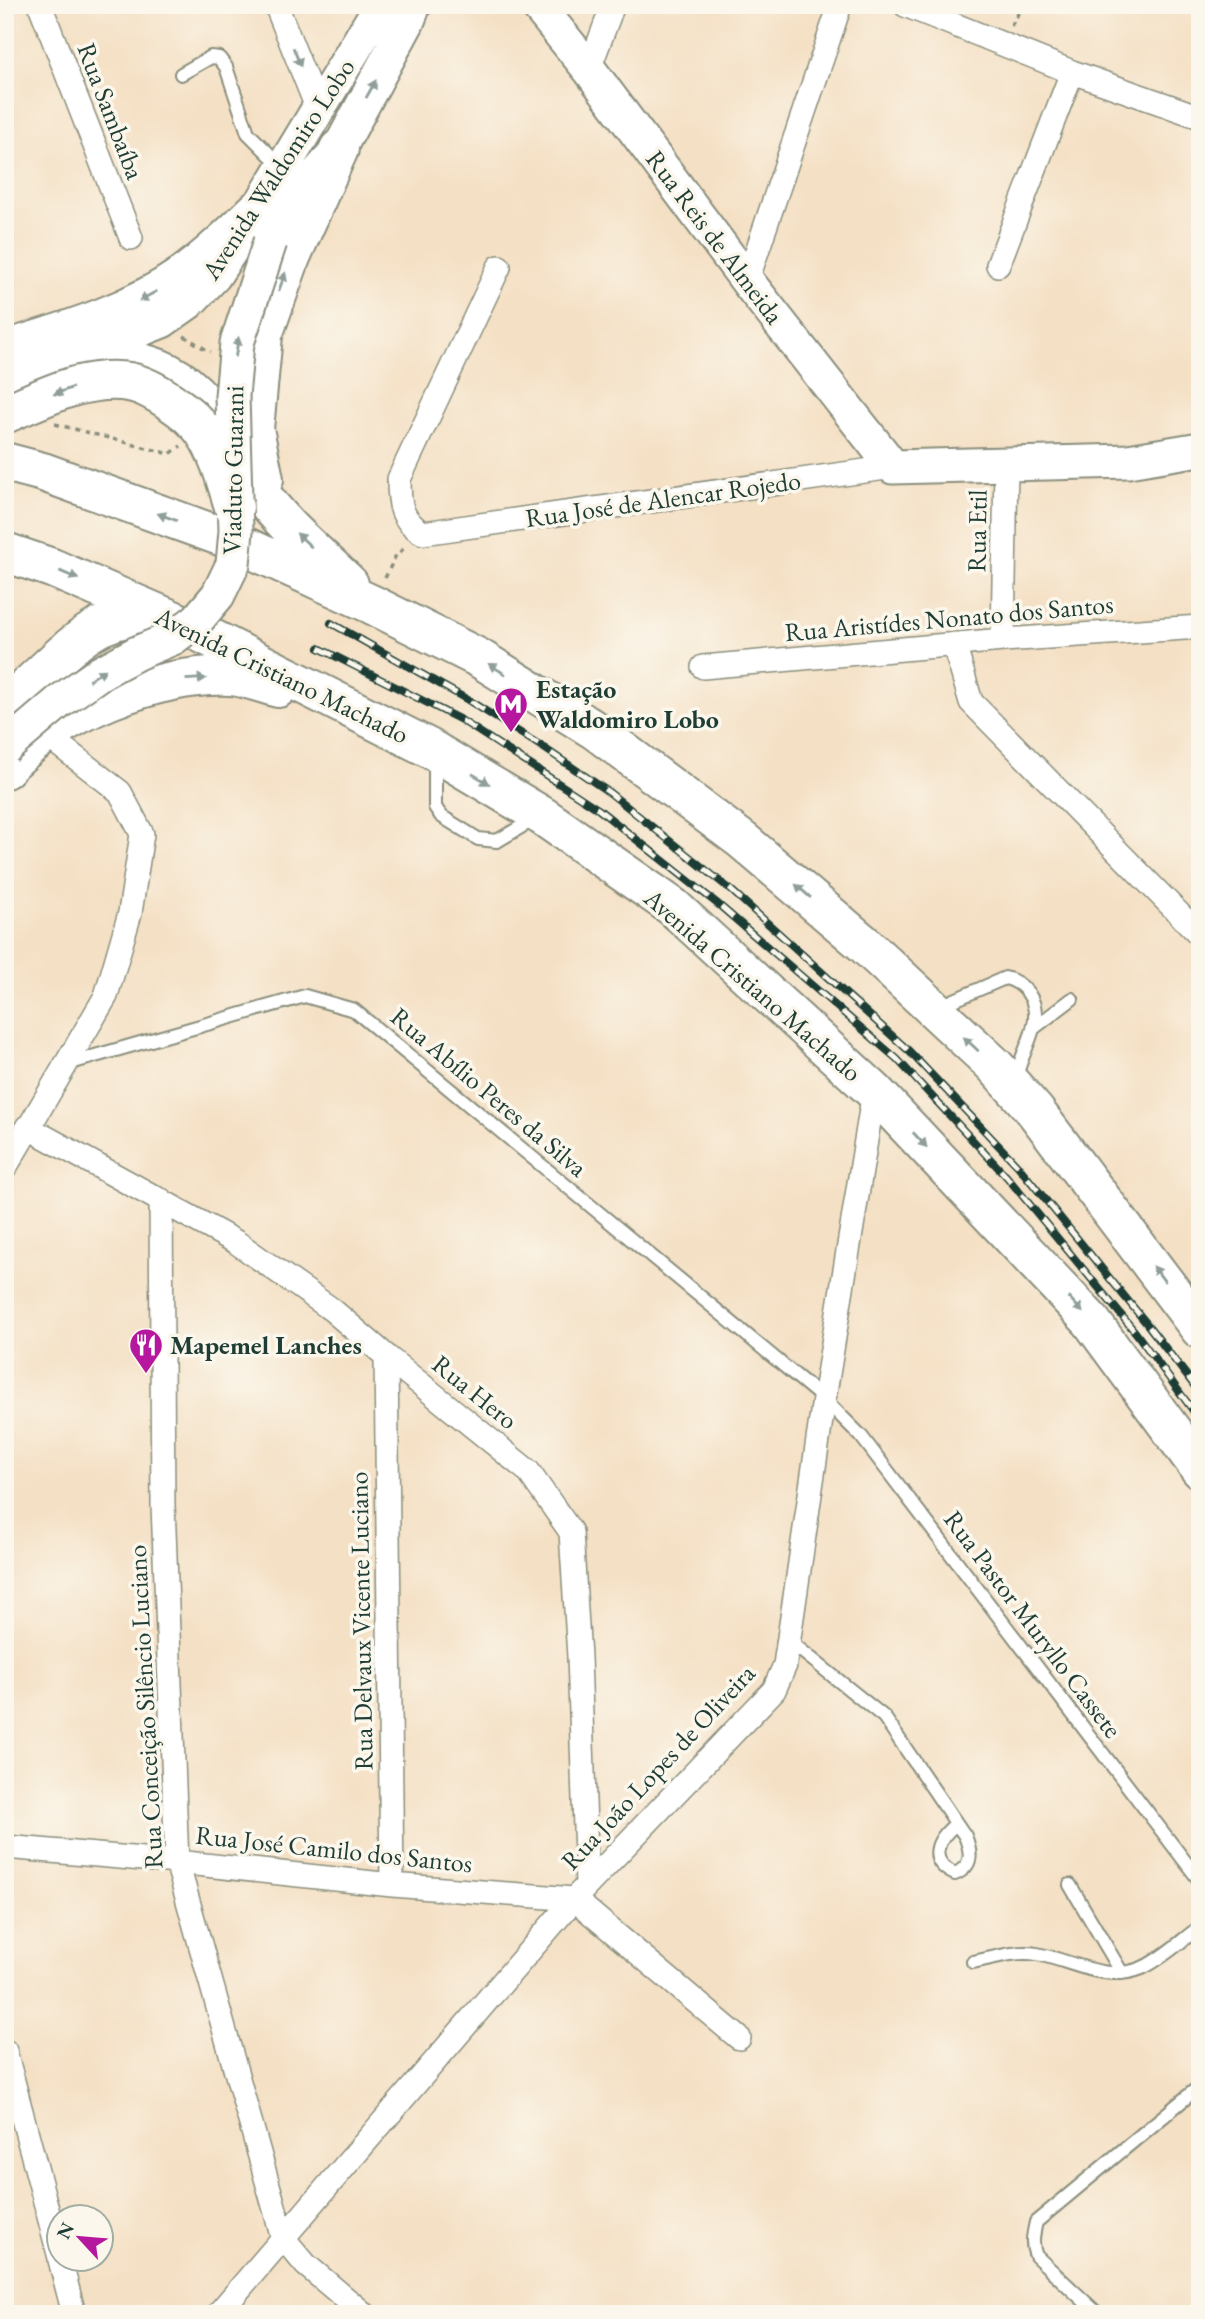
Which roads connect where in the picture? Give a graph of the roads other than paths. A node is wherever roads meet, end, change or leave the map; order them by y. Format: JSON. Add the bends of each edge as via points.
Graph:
{"nodes":[{"id":1,"x":40,"y":5,"type":"edge"},
{"id":2,"x":276,"y":5,"type":"edge"},
{"id":3,"x":381,"y":5,"type":"edge"},
{"id":4,"x":414,"y":5,"type":"edge"},
{"id":5,"x":537,"y":5,"type":"edge"},
{"id":6,"x":612,"y":5,"type":"edge"},
{"id":7,"x":841,"y":5,"type":"edge"},
{"id":8,"x":905,"y":5,"type":"edge"},
{"id":9,"x":589,"y":69,"type":"junction"},
{"id":10,"x":1072,"y":72,"type":"junction"},
{"id":11,"x":181,"y":74,"type":"dead end"},
{"id":12,"x":318,"y":110,"type":"junction"},
{"id":13,"x":1200,"y":117,"type":"edge"},
{"id":14,"x":339,"y":149,"type":"junction"},
{"id":15,"x":284,"y":168,"type":"junction"},
{"id":16,"x":258,"y":209,"type":"junction"},
{"id":17,"x":131,"y":238,"type":"dead end"},
{"id":18,"x":998,"y":265,"type":"dead end"},
{"id":19,"x":499,"y":267,"type":"dead end"},
{"id":20,"x":747,"y":281,"type":"junction"},
{"id":21,"x":5,"y":350,"type":"edge"},
{"id":22,"x":59,"y":361,"type":"junction"},
{"id":23,"x":5,"y":376,"type":"edge"},
{"id":24,"x":5,"y":414,"type":"edge"},
{"id":25,"x":1200,"y":449,"type":"edge"},
{"id":26,"x":5,"y":461,"type":"edge"},
{"id":27,"x":1006,"y":465,"type":"junction"},
{"id":28,"x":893,"y":467,"type":"junction"},
{"id":29,"x":234,"y":507,"type":"junction"},
{"id":30,"x":277,"y":514,"type":"junction"},
{"id":31,"x":5,"y":552,"type":"edge"},
{"id":32,"x":371,"y":604,"type":"junction"},
{"id":33,"x":187,"y":626,"type":"junction"},
{"id":34,"x":1200,"y":626,"type":"edge"},
{"id":35,"x":1003,"y":640,"type":"junction"},
{"id":36,"x":954,"y":644,"type":"junction"},
{"id":37,"x":703,"y":667,"type":"dead end"},
{"id":38,"x":334,"y":701,"type":"junction"},
{"id":39,"x":16,"y":732,"type":"edge"},
{"id":40,"x":435,"y":752,"type":"junction"},
{"id":41,"x":5,"y":769,"type":"edge"},
{"id":42,"x":542,"y":815,"type":"junction"},
{"id":43,"x":1200,"y":935,"type":"edge"},
{"id":44,"x":1072,"y":999,"type":"dead end"},
{"id":45,"x":933,"y":1009,"type":"junction"},
{"id":46,"x":1034,"y":1028,"type":"junction"},
{"id":47,"x":67,"y":1064,"type":"junction"},
{"id":48,"x":1015,"y":1086,"type":"junction"},
{"id":49,"x":873,"y":1091,"type":"junction"},
{"id":50,"x":27,"y":1127,"type":"junction"},
{"id":51,"x":5,"y":1168,"type":"edge"},
{"id":52,"x":161,"y":1200,"type":"junction"},
{"id":53,"x":1200,"y":1329,"type":"edge"},
{"id":54,"x":386,"y":1356,"type":"junction"},
{"id":55,"x":824,"y":1399,"type":"junction"},
{"id":56,"x":1200,"y":1468,"type":"edge"},
{"id":57,"x":788,"y":1639,"type":"junction"},
{"id":58,"x":956,"y":1824,"type":"dead end"},
{"id":59,"x":5,"y":1847,"type":"edge"},
{"id":60,"x":177,"y":1862,"type":"junction"},
{"id":61,"x":1200,"y":1881,"type":"edge"},
{"id":62,"x":392,"y":1885,"type":"junction"},
{"id":63,"x":1070,"y":1885,"type":"dead end"},
{"id":64,"x":581,"y":1892,"type":"junction"},
{"id":65,"x":1200,"y":1927,"type":"edge"},
{"id":66,"x":973,"y":1962,"type":"dead end"},
{"id":67,"x":1122,"y":1973,"type":"junction"},
{"id":68,"x":739,"y":2038,"type":"dead end"},
{"id":69,"x":5,"y":2051,"type":"edge"},
{"id":70,"x":1200,"y":2087,"type":"edge"},
{"id":71,"x":46,"y":2206,"type":"edge"},
{"id":72,"x":283,"y":2238,"type":"junction"},
{"id":73,"x":64,"y":2274,"type":"edge"},
{"id":74,"x":74,"y":2314,"type":"edge"},
{"id":75,"x":218,"y":2314,"type":"edge"},
{"id":76,"x":364,"y":2314,"type":"edge"},
{"id":77,"x":1098,"y":2314,"type":"edge"}],
"edges":[{"from":1,"to":17,"type":"street","name":"Rua Sambaíba"},
{"from":2,"to":12,"type":"street","one_way":true},
{"from":3,"to":12,"type":"main road","name":"Avenida Waldomiro Lobo"},
{"from":14,"to":4,"type":"main road","name":"Avenida Waldomiro Lobo","one_way":true},
{"from":5,"to":9,"type":"main road","name":"Rua Reis de Almeida"},
{"from":6,"to":9,"type":"street"},
{"from":7,"to":20,"type":"street"},
{"from":8,"to":10,"type":"street"},
{"from":9,"to":20,"type":"main road","name":"Rua Reis de Almeida"},
{"from":10,"to":13,"type":"street"},
{"from":10,"to":18,"type":"street"},
{"from":11,"to":15,"type":"lane","via":[[211,57],[219,58],[248,133]]},
{"from":12,"to":15,"type":"main road","name":"Avenida Waldomiro Lobo"},
{"from":29,"to":14,"type":"main road","name":"Viaduto Guarani","one_way":true,"bridge":true,"via":[[232,396],[237,343],[270,242],[304,189]]},
{"from":30,"to":14,"type":"highway","one_way":true,"via":[[260,469],[254,429],[263,335],[291,257]]},
{"from":15,"to":16,"type":"main road","name":"Avenida Waldomiro Lobo"},
{"from":16,"to":21,"type":"highway","one_way":true,"via":[[215,250],[150,296],[87,325]]},
{"from":16,"to":22,"type":"main road","name":"Avenida Waldomiro Lobo","via":[[214,276],[189,302],[162,321]]},
{"from":19,"to":28,"type":"street","name":"Rua José de Alencar Rojedo","via":[[399,479],[405,515],[410,525],[423,533]]},
{"from":20,"to":28,"type":"main road","name":"Rua Reis de Almeida"},
{"from":22,"to":23,"type":"main road","name":"Avenida Waldomiro Lobo"},
{"from":22,"to":30,"type":"highway","via":[[133,361],[169,371],[198,393]]},
{"from":29,"to":24,"type":"highway","one_way":true,"bridge":true,"via":[[203,430],[179,408],[130,382],[76,386]]},
{"from":25,"to":27,"type":"main road","name":"Rua José de Alencar Rojedo","via":[[1128,461]]},
{"from":32,"to":26,"type":"highway","one_way":true,"via":[[231,540]]},
{"from":27,"to":28,"type":"main road","name":"Rua José de Alencar Rojedo"},
{"from":27,"to":35,"type":"street","name":"Rua Etil"},
{"from":39,"to":29,"type":"main road","name":"Viaduto Guarani","one_way":true,"bridge":true,"via":[[100,673],[173,638],[197,620],[218,595],[233,564]]},
{"from":32,"to":30,"type":"highway","one_way":true},
{"from":31,"to":33,"type":"highway","name":"Avenida Cristiano Machado","one_way":true},
{"from":45,"to":32,"type":"highway","one_way":true,"via":[[742,839],[596,731],[479,658]]},
{"from":33,"to":38,"type":"highway","name":"Avenida Cristiano Machado"},
{"from":33,"to":39,"type":"highway","via":[[140,617],[114,621],[86,635]]},
{"from":34,"to":35,"type":"street","name":"Rua Aristídes Nonato dos Santos"},
{"from":35,"to":36,"type":"street","name":"Rua Aristídes Nonato dos Santos"},
{"from":36,"to":37,"type":"street","name":"Rua Aristídes Nonato dos Santos"},
{"from":36,"to":43,"type":"street","via":[[971,702]]},
{"from":39,"to":38,"type":"highway","one_way":true,"via":[[67,720],[157,683],[183,679],[232,676]]},
{"from":38,"to":40,"type":"highway","name":"Avenida Cristiano Machado"},
{"from":39,"to":41,"type":"highway"},
{"from":39,"to":47,"type":"street","via":[[120,792],[142,834],[130,913],[106,996]]},
{"from":40,"to":42,"type":"highway","name":"Avenida Cristiano Machado","one_way":true},
{"from":40,"to":42,"type":"lane","via":[[435,807],[441,816],[478,839],[497,841]]},
{"from":42,"to":49,"type":"highway","name":"Avenida Cristiano Machado","via":[[673,908]]},
{"from":44,"to":46,"type":"lane"},
{"from":45,"to":46,"type":"lane","via":[[1005,978],[1023,987],[1032,999]]},
{"from":48,"to":45,"type":"highway","one_way":true},
{"from":46,"to":48,"type":"lane"},
{"from":47,"to":50,"type":"street"},
{"from":47,"to":55,"type":"lane","name":"Rua Abílio Peres da Silva","via":[[305,996],[354,1010]]},
{"from":53,"to":48,"type":"highway","one_way":true},
{"from":49,"to":55,"type":"street","name":"Rua João Lopes de Oliveira"},
{"from":49,"to":56,"type":"highway","name":"Avenida Cristiano Machado","one_way":true,"via":[[1091,1321]]},
{"from":50,"to":51,"type":"street"},
{"from":50,"to":52,"type":"street","name":"Rua Hero"},
{"from":52,"to":54,"type":"street","name":"Rua Hero","via":[[236,1242],[331,1309]]},
{"from":52,"to":60,"type":"street","name":"Rua Conceição Silêncio Luciano","via":[[163,1505]]},
{"from":54,"to":62,"type":"street","name":"Rua Delvaux Vicente Luciano"},
{"from":54,"to":64,"type":"street","name":"Rua Hero","via":[[528,1471],[571,1532],[579,1657]]},
{"from":55,"to":57,"type":"street","name":"Rua João Lopes de Oliveira"},
{"from":55,"to":61,"type":"lane","name":"Rua Pastor Muryllo Cassete","via":[[861,1436]]},
{"from":57,"to":58,"type":"lane","via":[[884,1717]]},
{"from":57,"to":64,"type":"street","name":"Rua João Lopes de Oliveira","via":[[785,1665],[774,1690]]},
{"from":59,"to":60,"type":"street","name":"Rua José Camilo dos Santos"},
{"from":60,"to":62,"type":"street","name":"Rua José Camilo dos Santos"},
{"from":60,"to":72,"type":"street","name":"Rua Conceição Silêncio Luciano"},
{"from":62,"to":64,"type":"street","name":"Rua José Camilo dos Santos"},
{"from":63,"to":67,"type":"lane"},
{"from":64,"to":68,"type":"street"},
{"from":64,"to":72,"type":"street","name":"Rua João Lopes de Oliveira"},
{"from":65,"to":67,"type":"lane","via":[[1144,1967]]},
{"from":66,"to":67,"type":"lane","via":[[1035,1954],[1103,1974]]},
{"from":69,"to":71,"type":"street"},
{"from":70,"to":77,"type":"lane","via":[[1037,2222],[1032,2236],[1036,2256]]},
{"from":72,"to":75,"type":"street","name":"Rua João Lopes de Oliveira"},
{"from":72,"to":76,"type":"street","via":[[306,2265]]},
{"from":73,"to":74,"type":"street"}]}
